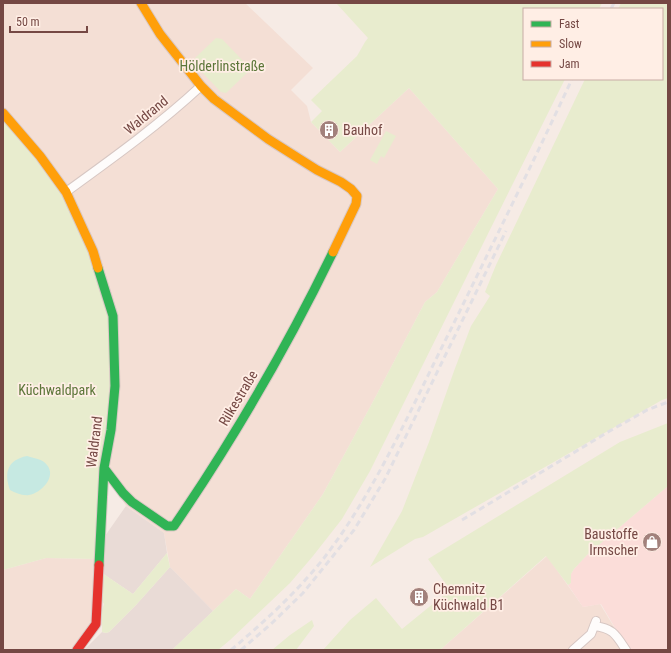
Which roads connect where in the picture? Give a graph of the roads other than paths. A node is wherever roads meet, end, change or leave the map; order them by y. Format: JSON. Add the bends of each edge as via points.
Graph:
{"nodes":[{"id":1,"x":141,"y":3,"type":"edge"},
{"id":2,"x":201,"y":86,"type":"junction"},
{"id":3,"x":3,"y":113,"type":"edge"},
{"id":4,"x":66,"y":192,"type":"junction"},
{"id":5,"x":104,"y":468,"type":"junction"},
{"id":6,"x":77,"y":650,"type":"edge"},
{"id":7,"x":573,"y":650,"type":"edge"},
{"id":8,"x":626,"y":650,"type":"edge"}],
"edges":[{"from":1,"to":2,"type":"street","via":[[160,34]]},
{"from":2,"to":4,"type":"street","name":"Waldrand","via":[[128,148]]},
{"from":2,"to":5,"type":"street","name":"Rilkestraße","via":[[214,99],[268,139],[346,185],[357,196],[356,204],[293,331],[202,485],[174,526],[167,526],[132,502]]},
{"from":3,"to":4,"type":"street","name":"Waldrand","via":[[40,156]]},
{"from":4,"to":5,"type":"street","name":"Waldrand","via":[[93,251],[113,316],[115,386]]},
{"from":5,"to":6,"type":"street","name":"Waldrand","via":[[96,624]]},
{"from":7,"to":8,"type":"street","via":[[591,634],[595,624],[614,632]]}]}
